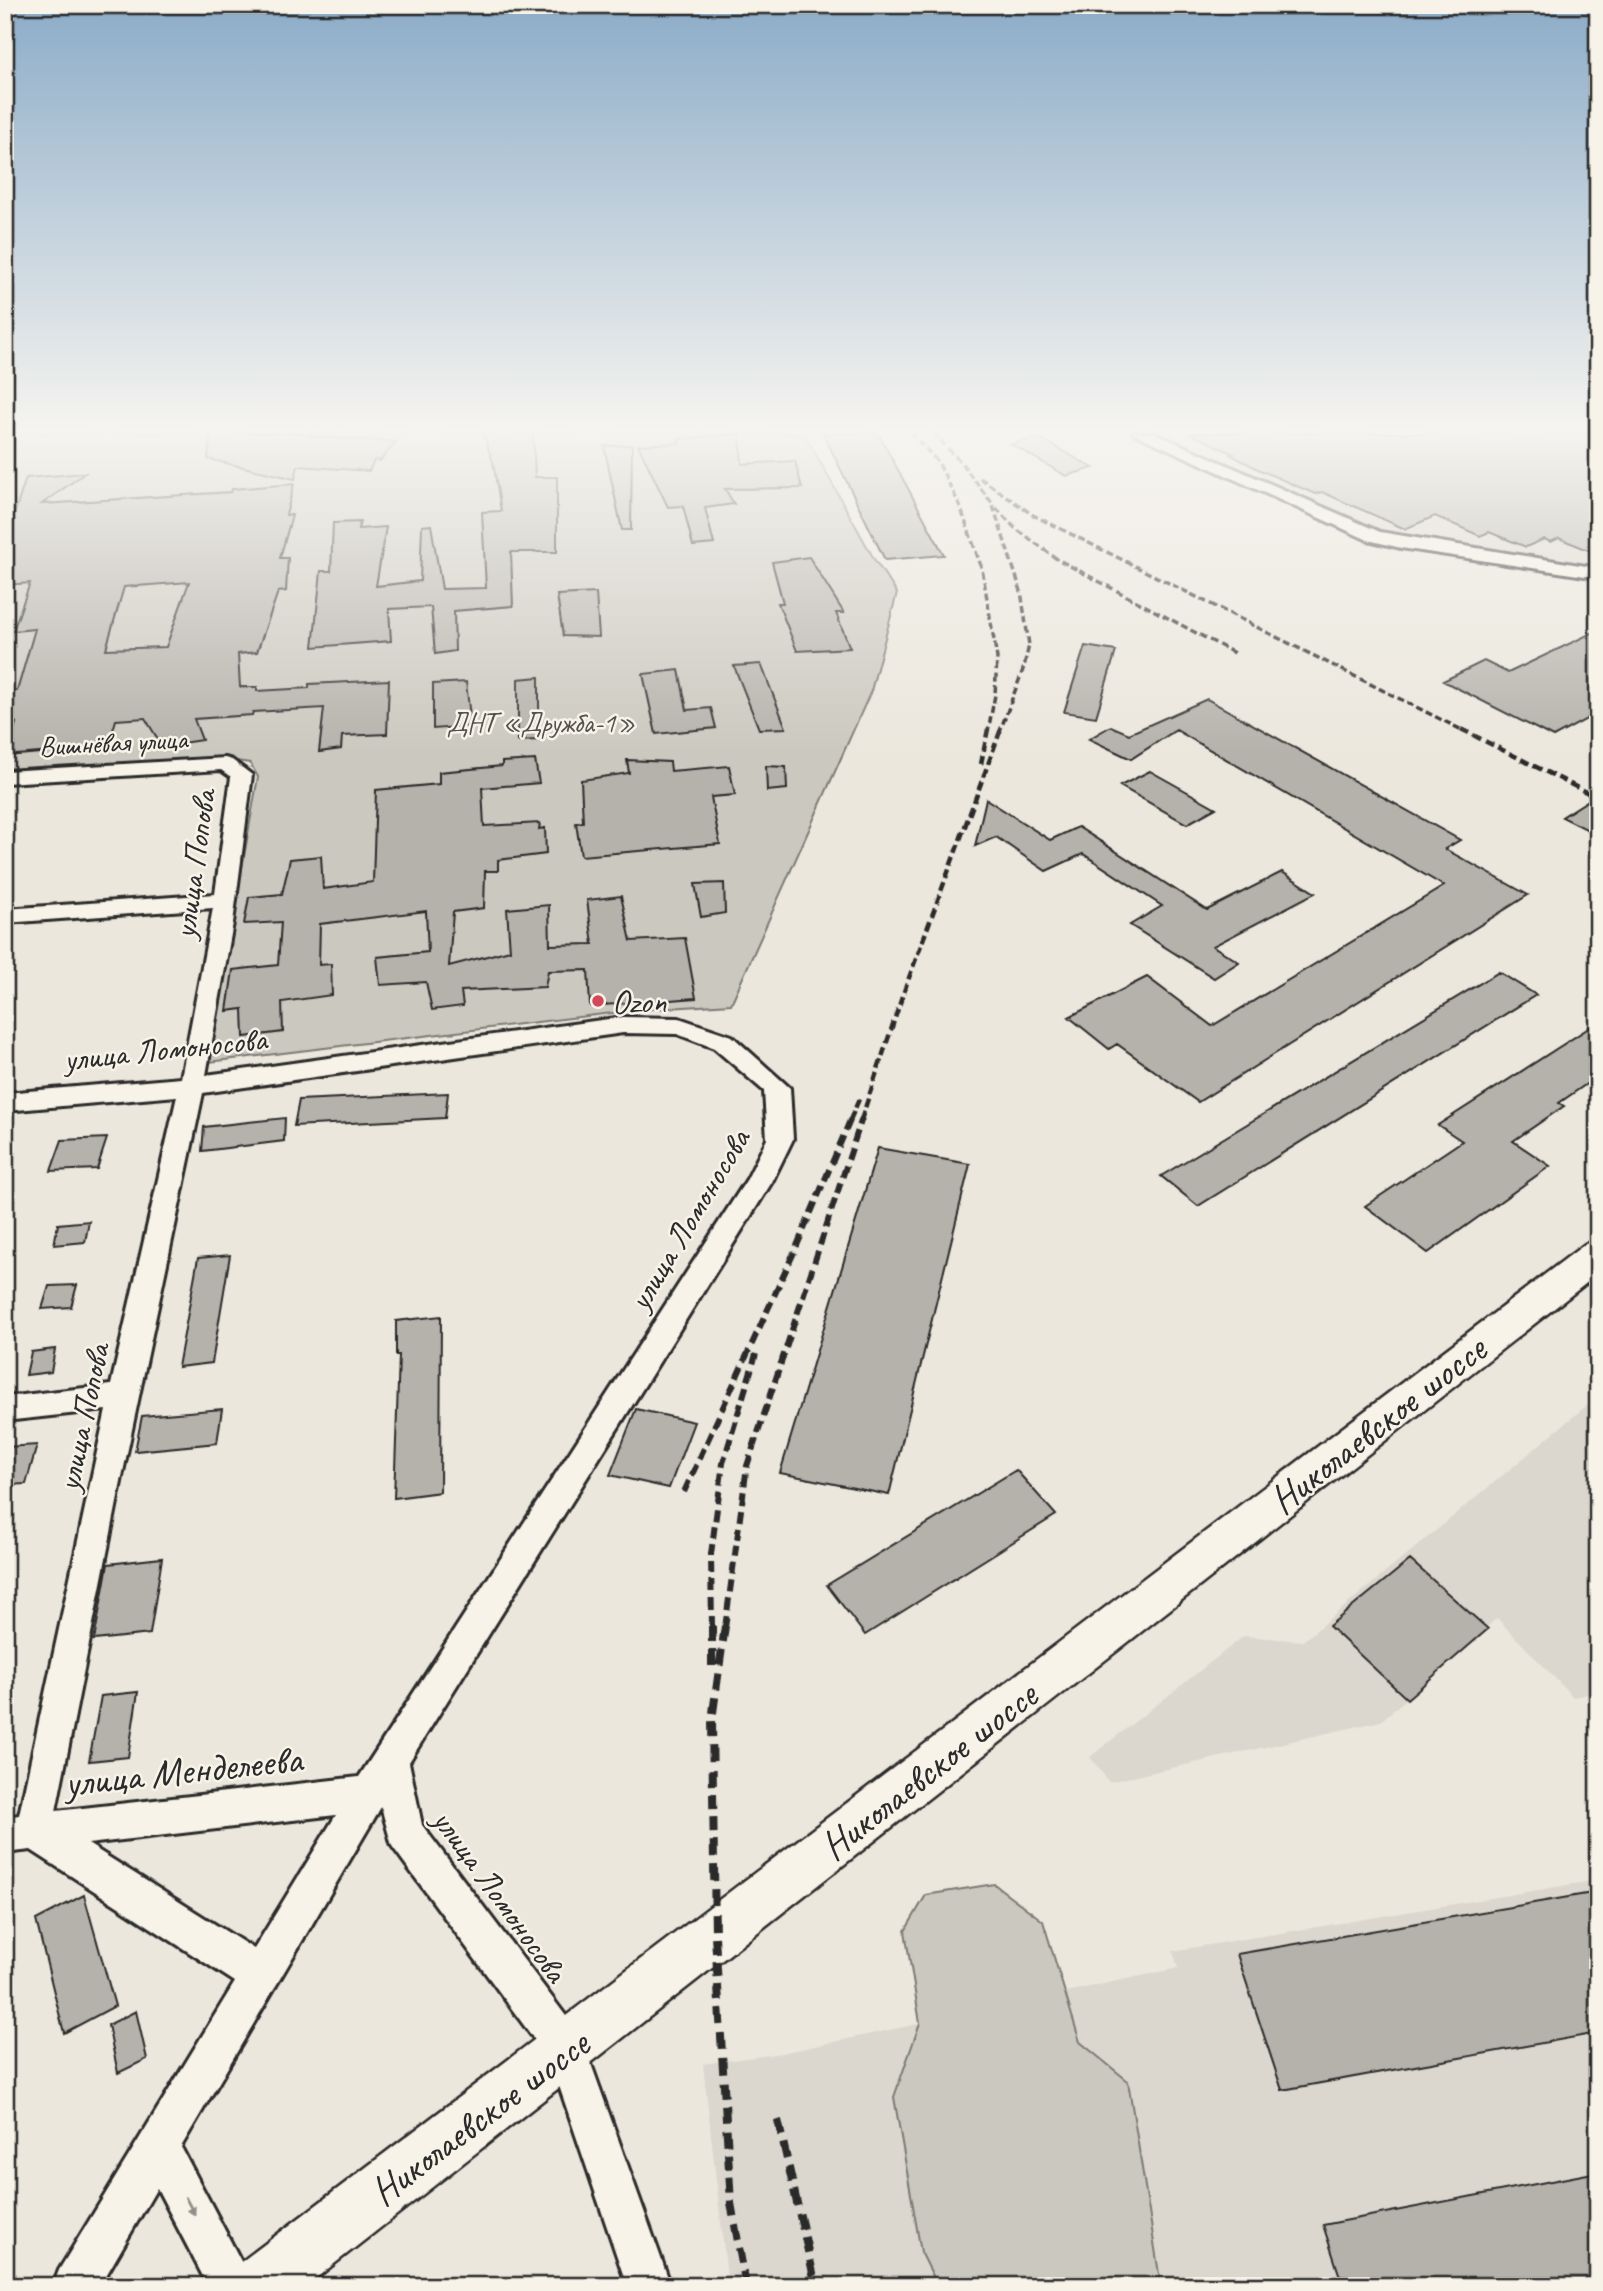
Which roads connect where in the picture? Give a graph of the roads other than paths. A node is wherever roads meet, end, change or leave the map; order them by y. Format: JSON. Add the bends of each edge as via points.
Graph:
{"nodes":[{"id":1,"x":1389,"y":540,"type":"edge"},
{"id":2,"x":1598,"y":573,"type":"edge"},
{"id":3,"x":225,"y":764,"type":"joint"},
{"id":4,"x":5,"y":777,"type":"edge"},
{"id":5,"x":225,"y":900,"type":"junction"},
{"id":6,"x":5,"y":916,"type":"edge"},
{"id":7,"x":192,"y":1086,"type":"junction"},
{"id":8,"x":5,"y":1102,"type":"edge"},
{"id":9,"x":1598,"y":1254,"type":"edge"},
{"id":10,"x":124,"y":1396,"type":"junction"},
{"id":11,"x":5,"y":1409,"type":"edge"},
{"id":12,"x":390,"y":1759,"type":"junction"},
{"id":13,"x":370,"y":1793,"type":"junction"},
{"id":14,"x":20,"y":1833,"type":"edge"},
{"id":15,"x":258,"y":1975,"type":"junction"},
{"id":16,"x":568,"y":2050,"type":"junction"},
{"id":17,"x":158,"y":2146,"type":"junction"},
{"id":18,"x":75,"y":2286,"type":"edge"},
{"id":19,"x":232,"y":2286,"type":"edge"},
{"id":20,"x":258,"y":2286,"type":"edge"},
{"id":21,"x":649,"y":2286,"type":"edge"}],
"edges":[{"from":1,"to":2,"type":"street"},
{"from":3,"to":4,"type":"street","name":"Вишнёвая улица"},
{"from":3,"to":5,"type":"street","name":"улица Попова","via":[[242,775]]},
{"from":5,"to":6,"type":"street"},
{"from":5,"to":7,"type":"street","name":"улица Попова"},
{"from":7,"to":8,"type":"street","name":"улица Ломоносова"},
{"from":7,"to":10,"type":"street","name":"улица Попова"},
{"from":7,"to":12,"type":"street","name":"улица Ломоносова","via":[[623,1025],[679,1026],[723,1041],[776,1088],[780,1139],[759,1182]]},
{"from":9,"to":16,"type":"main road","name":"Николаевское шоссе"},
{"from":10,"to":11,"type":"street"},
{"from":10,"to":14,"type":"street","name":"улица Попова"},
{"from":12,"to":13,"type":"street"},
{"from":12,"to":16,"type":"street","name":"улица Ломоносова","via":[[405,1833]]},
{"from":13,"to":14,"type":"street","name":"улица Менделеева"},
{"from":13,"to":15,"type":"street"},
{"from":14,"to":15,"type":"street"},
{"from":15,"to":17,"type":"street"},
{"from":16,"to":20,"type":"main road","name":"Николаевское шоссе"},
{"from":16,"to":21,"type":"street"},
{"from":17,"to":18,"type":"street"},
{"from":17,"to":19,"type":"street","one_way":true}]}
